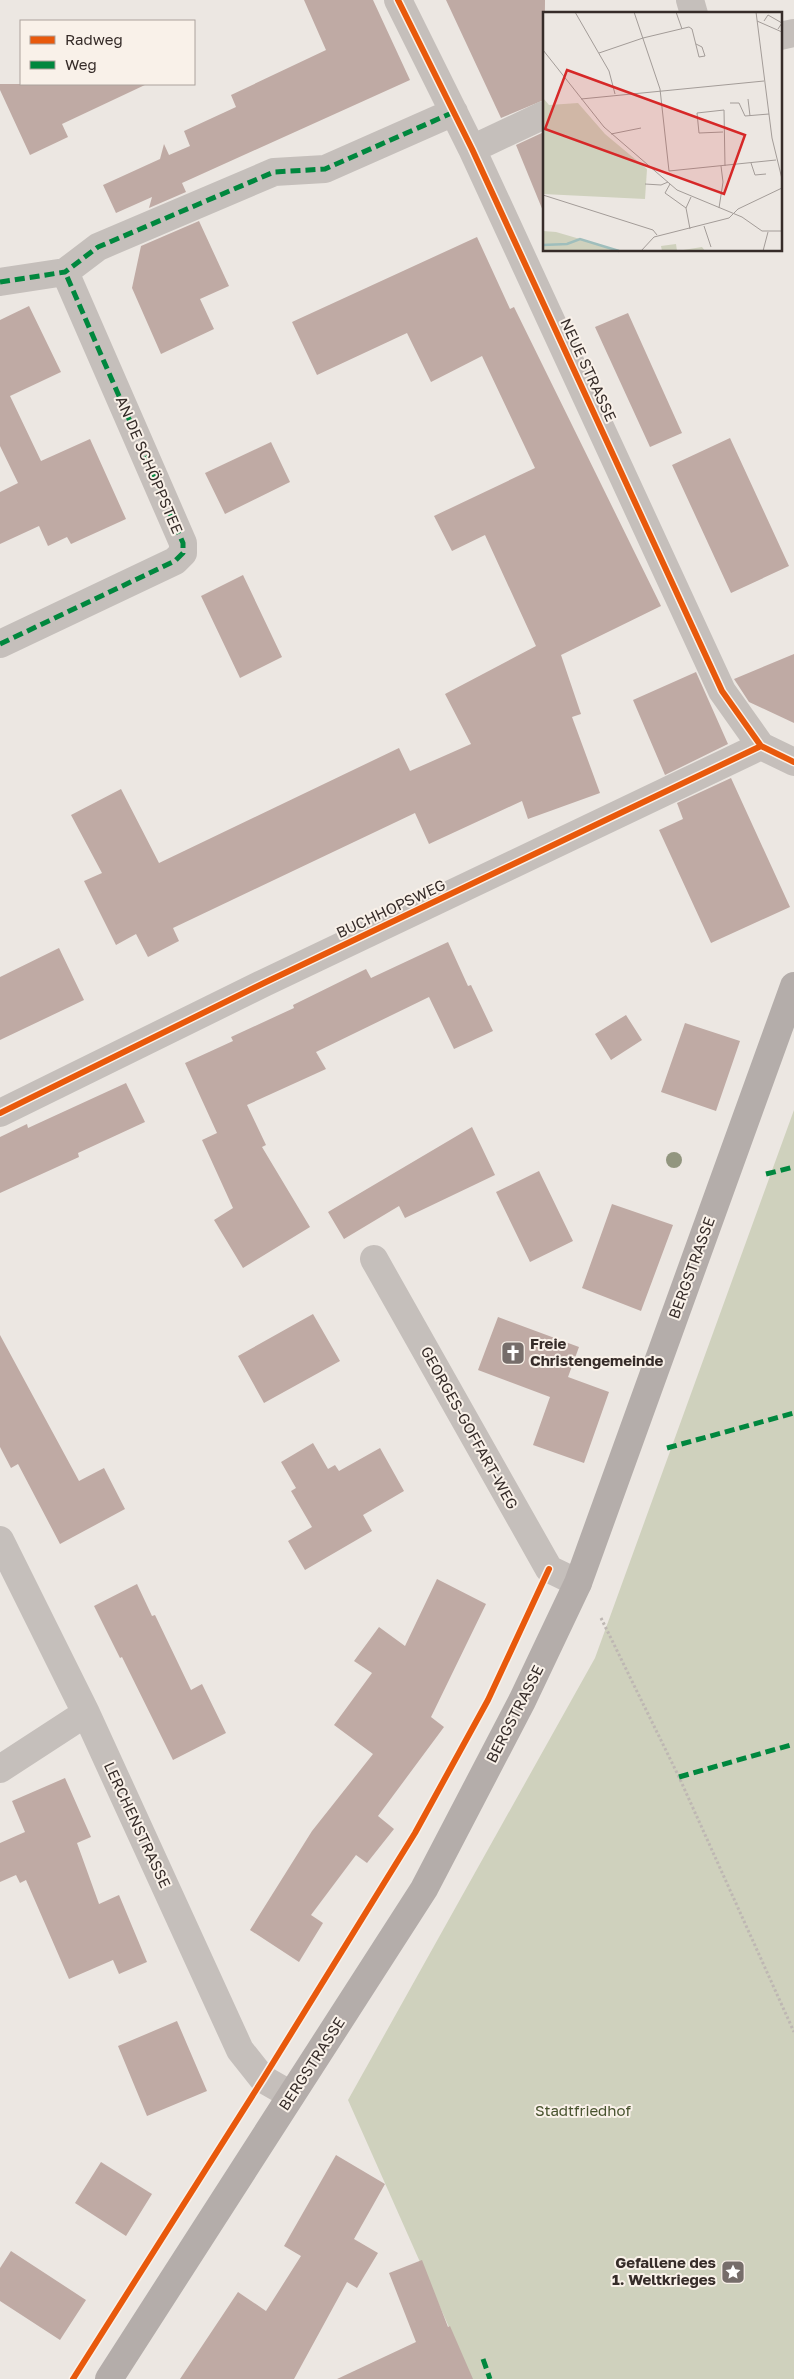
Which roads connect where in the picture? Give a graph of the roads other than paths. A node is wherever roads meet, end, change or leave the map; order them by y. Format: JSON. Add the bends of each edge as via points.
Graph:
{"nodes":[{"id":1,"x":398,"y":0,"type":"edge"},
{"id":2,"x":454,"y":112,"type":"junction"},
{"id":3,"x":543,"y":114,"type":"edge"},
{"id":4,"x":472,"y":149,"type":"junction"},
{"id":5,"x":65,"y":272,"type":"junction"},
{"id":6,"x":0,"y":282,"type":"edge"},
{"id":7,"x":0,"y":644,"type":"edge"},
{"id":8,"x":761,"y":746,"type":"junction"},
{"id":9,"x":794,"y":762,"type":"edge"},
{"id":10,"x":794,"y":986,"type":"edge"},
{"id":11,"x":0,"y":1113,"type":"edge"},
{"id":12,"x":374,"y":1259,"type":"dead end"},
{"id":13,"x":0,"y":1540,"type":"edge"},
{"id":14,"x":578,"y":1583,"type":"junction"},
{"id":15,"x":86,"y":1713,"type":"junction"},
{"id":16,"x":0,"y":1769,"type":"edge"},
{"id":17,"x":291,"y":2096,"type":"junction"},
{"id":18,"x":109,"y":2379,"type":"edge"}],
"edges":[{"from":1,"to":2,"type":"street","name":"NEUE STRASSE"},
{"from":2,"to":4,"type":"street","name":"NEUE STRASSE"},
{"from":2,"to":5,"type":"street","via":[[324,169],[274,172],[98,247]]},
{"from":3,"to":4,"type":"street"},
{"from":4,"to":8,"type":"street","name":"NEUE STRASSE","via":[[722,691]]},
{"from":5,"to":6,"type":"street"},
{"from":5,"to":7,"type":"street","name":"AN DE SCHÖPPSTEE","via":[[183,543],[183,553],[175,561]]},
{"from":8,"to":9,"type":"street"},
{"from":8,"to":11,"type":"street","name":"BUCHHOPSWEG"},
{"from":10,"to":14,"type":"main road","name":"BERGSTRASSE"},
{"from":12,"to":14,"type":"street","name":"GEORGES-GOFFART-WEG","via":[[548,1569]]},
{"from":13,"to":15,"type":"street","name":"LERCHENSTRASSE"},
{"from":14,"to":17,"type":"main road","name":"BERGSTRASSE","via":[[522,1701],[424,1889]]},
{"from":15,"to":16,"type":"street"},
{"from":15,"to":17,"type":"street","name":"LERCHENSTRASSE","via":[[240,2050],[264,2079]]},
{"from":17,"to":18,"type":"main road","name":"BERGSTRASSE"}]}
